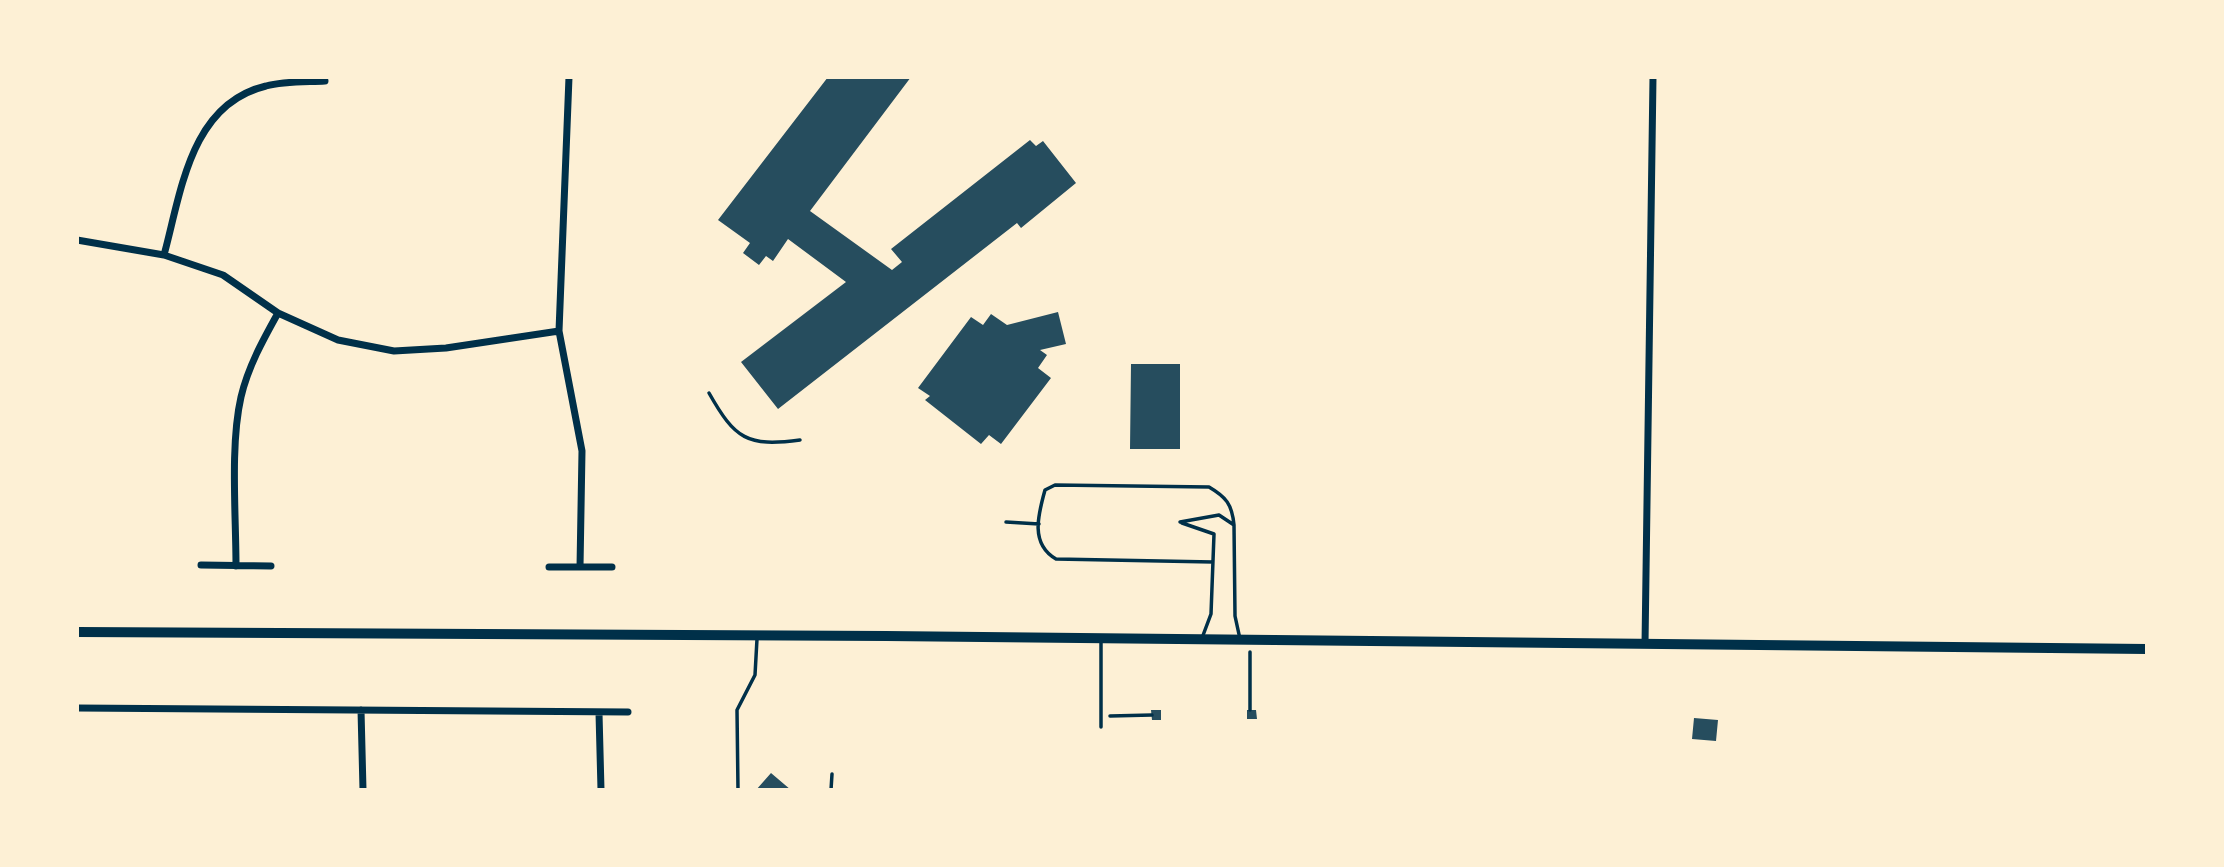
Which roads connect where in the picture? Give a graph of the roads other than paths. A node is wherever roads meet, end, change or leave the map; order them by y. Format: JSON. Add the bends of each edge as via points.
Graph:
{"nodes":[{"id":1,"x":569,"y":77,"type":"edge"},
{"id":2,"x":1653,"y":77,"type":"edge"},
{"id":3,"x":325,"y":81,"type":"dead end"},
{"id":4,"x":77,"y":240,"type":"edge"},
{"id":5,"x":164,"y":255,"type":"junction"},
{"id":6,"x":278,"y":313,"type":"junction"},
{"id":7,"x":559,"y":331,"type":"junction"},
{"id":8,"x":709,"y":393,"type":"dead end"},
{"id":9,"x":800,"y":440,"type":"dead end"},
{"id":10,"x":1006,"y":522,"type":"dead end"},
{"id":11,"x":1039,"y":524,"type":"junction"},
{"id":12,"x":1234,"y":524,"type":"junction"},
{"id":13,"x":1213,"y":562,"type":"junction"},
{"id":14,"x":201,"y":565,"type":"dead end"},
{"id":15,"x":236,"y":566,"type":"junction"},
{"id":16,"x":271,"y":566,"type":"dead end"},
{"id":17,"x":549,"y":567,"type":"dead end"},
{"id":18,"x":580,"y":567,"type":"junction"},
{"id":19,"x":612,"y":567,"type":"dead end"},
{"id":20,"x":77,"y":632,"type":"edge"},
{"id":21,"x":757,"y":636,"type":"junction"},
{"id":22,"x":1101,"y":639,"type":"junction"},
{"id":23,"x":1201,"y":639,"type":"junction"},
{"id":24,"x":1245,"y":640,"type":"junction"},
{"id":25,"x":1645,"y":644,"type":"junction"},
{"id":26,"x":2147,"y":649,"type":"edge"},
{"id":27,"x":77,"y":708,"type":"edge"},
{"id":28,"x":361,"y":710,"type":"junction"},
{"id":29,"x":628,"y":712,"type":"dead end"},
{"id":30,"x":599,"y":713,"type":"junction"},
{"id":31,"x":1101,"y":727,"type":"dead end"},
{"id":32,"x":363,"y":790,"type":"edge"},
{"id":33,"x":601,"y":790,"type":"edge"},
{"id":34,"x":738,"y":790,"type":"edge"}],
"edges":[{"from":1,"to":7,"type":"street"},
{"from":2,"to":25,"type":"street"},
{"from":3,"to":5,"type":"street","via":[[266,86],[234,100],[209,122],[193,151]]},
{"from":4,"to":5,"type":"street"},
{"from":5,"to":6,"type":"street","via":[[223,275]]},
{"from":6,"to":7,"type":"street","via":[[338,340],[394,351]]},
{"from":6,"to":15,"type":"street","via":[[253,359],[241,397],[236,436]]},
{"from":7,"to":18,"type":"street","via":[[582,451]]},
{"from":8,"to":9,"type":"lane","via":[[723,418],[753,442]]},
{"from":10,"to":11,"type":"lane"},
{"from":11,"to":12,"type":"lane","via":[[1045,490],[1055,485],[1209,487],[1224,496]]},
{"from":11,"to":13,"type":"lane","via":[[1039,541],[1056,559]]},
{"from":12,"to":13,"type":"lane","via":[[1219,515],[1180,522],[1214,534]]},
{"from":12,"to":24,"type":"lane","via":[[1235,617]]},
{"from":13,"to":23,"type":"lane","via":[[1211,614]]},
{"from":14,"to":15,"type":"street"},
{"from":15,"to":16,"type":"street"},
{"from":17,"to":18,"type":"street"},
{"from":18,"to":19,"type":"street"},
{"from":20,"to":21,"type":"main road"},
{"from":21,"to":22,"type":"main road"},
{"from":21,"to":34,"type":"lane","via":[[755,675],[737,710]]},
{"from":22,"to":23,"type":"main road"},
{"from":22,"to":31,"type":"lane"},
{"from":23,"to":24,"type":"main road"},
{"from":24,"to":25,"type":"main road"},
{"from":25,"to":26,"type":"main road"},
{"from":27,"to":28,"type":"street"},
{"from":28,"to":30,"type":"street"},
{"from":28,"to":32,"type":"street"},
{"from":29,"to":30,"type":"street"},
{"from":30,"to":33,"type":"street"}]}
